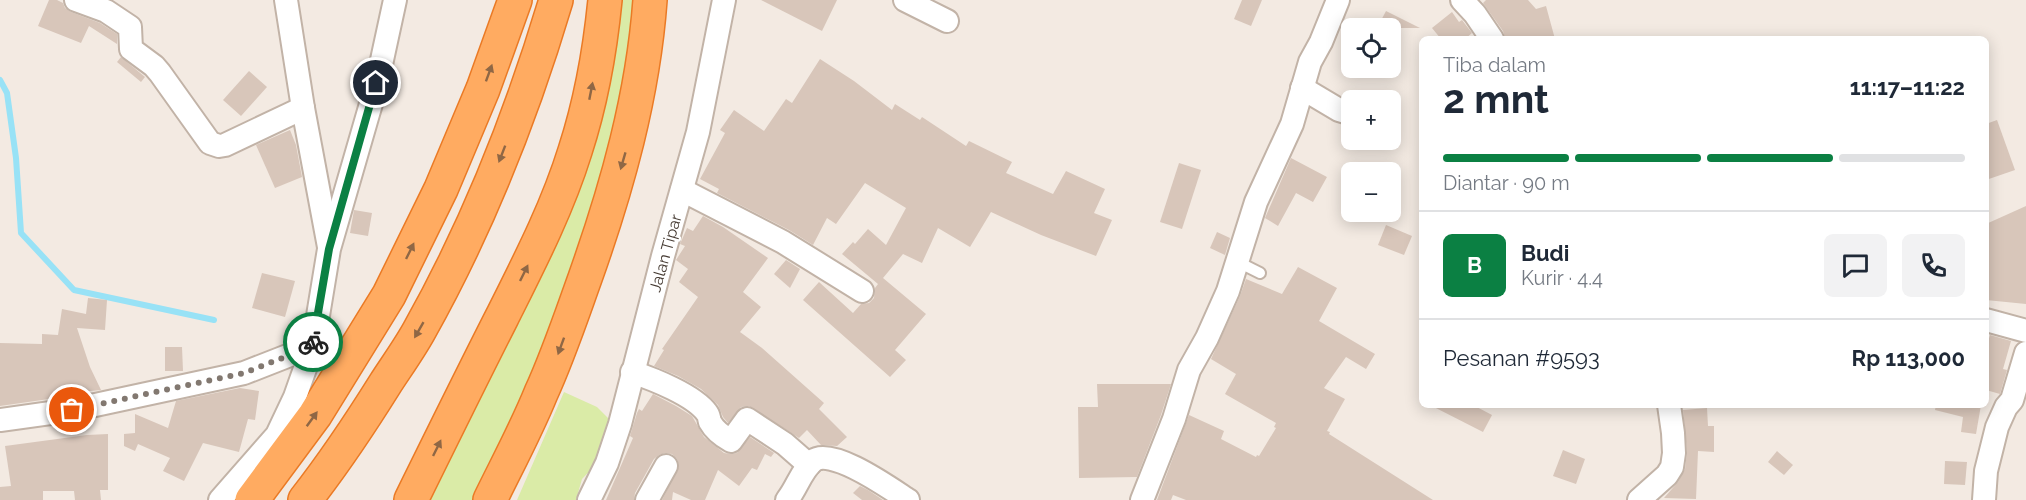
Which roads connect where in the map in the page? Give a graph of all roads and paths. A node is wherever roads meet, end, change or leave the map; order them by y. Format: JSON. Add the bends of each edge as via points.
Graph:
{"nodes":[{"id":1,"x":76,"y":0,"type":"edge"},
{"id":2,"x":286,"y":0,"type":"edge"},
{"id":3,"x":395,"y":0,"type":"edge"},
{"id":4,"x":515,"y":0,"type":"edge"},
{"id":5,"x":556,"y":0,"type":"edge"},
{"id":6,"x":604,"y":0,"type":"edge"},
{"id":7,"x":650,"y":0,"type":"edge"},
{"id":8,"x":724,"y":0,"type":"edge"},
{"id":9,"x":905,"y":0,"type":"edge"},
{"id":10,"x":1338,"y":0,"type":"edge"},
{"id":11,"x":1462,"y":0,"type":"edge"},
{"id":12,"x":947,"y":21,"type":"dead end"},
{"id":13,"x":1490,"y":36,"type":"edge"},
{"id":14,"x":1302,"y":88,"type":"junction"},
{"id":15,"x":303,"y":108,"type":"junction"},
{"id":16,"x":1341,"y":111,"type":"edge"},
{"id":17,"x":682,"y":190,"type":"junction"},
{"id":18,"x":329,"y":249,"type":"junction"},
{"id":19,"x":1238,"y":262,"type":"junction"},
{"id":20,"x":1260,"y":273,"type":"dead end"},
{"id":21,"x":862,"y":291,"type":"dead end"},
{"id":22,"x":1989,"y":321,"type":"edge"},
{"id":23,"x":2026,"y":331,"type":"edge"},
{"id":24,"x":313,"y":346,"type":"junction"},
{"id":25,"x":2026,"y":352,"type":"edge"},
{"id":26,"x":632,"y":372,"type":"junction"},
{"id":27,"x":1669,"y":408,"type":"edge"},
{"id":28,"x":0,"y":420,"type":"edge"},
{"id":29,"x":809,"y":465,"type":"junction"},
{"id":30,"x":666,"y":466,"type":"dead end"},
{"id":31,"x":220,"y":500,"type":"edge"},
{"id":32,"x":252,"y":500,"type":"edge"},
{"id":33,"x":305,"y":500,"type":"edge"},
{"id":34,"x":411,"y":500,"type":"edge"},
{"id":35,"x":490,"y":500,"type":"edge"},
{"id":36,"x":589,"y":500,"type":"edge"},
{"id":37,"x":649,"y":500,"type":"edge"},
{"id":38,"x":787,"y":500,"type":"edge"},
{"id":39,"x":908,"y":500,"type":"edge"},
{"id":40,"x":1142,"y":500,"type":"edge"},
{"id":41,"x":1639,"y":500,"type":"edge"},
{"id":42,"x":1984,"y":500,"type":"edge"}],
"edges":[{"from":1,"to":15,"type":"street","via":[[106,10],[130,27],[131,50],[160,73],[210,143],[225,145]]},
{"from":2,"to":15,"type":"street"},
{"from":3,"to":18,"type":"street"},
{"from":32,"to":4,"type":"highway","one_way":true,"via":[[315,415],[389,295],[445,179]]},
{"from":5,"to":33,"type":"highway","one_way":true,"via":[[538,61],[463,248],[419,332],[340,454]]},
{"from":34,"to":6,"type":"highway","one_way":true,"via":[[535,251],[563,186],[588,104]]},
{"from":7,"to":35,"type":"highway","one_way":true,"via":[[640,80],[609,211],[541,395]]},
{"from":8,"to":17,"type":"street","name":"Jalan Tipar","via":[[706,100]]},
{"from":9,"to":12,"type":"street"},
{"from":10,"to":14,"type":"street"},
{"from":11,"to":13,"type":"street"},
{"from":14,"to":16,"type":"street"},
{"from":14,"to":19,"type":"street","via":[[1292,124],[1256,202]]},
{"from":15,"to":18,"type":"street"},
{"from":17,"to":21,"type":"street","via":[[783,242]]},
{"from":17,"to":26,"type":"street","name":"Jalan Tipar"},
{"from":18,"to":24,"type":"street"},
{"from":19,"to":20,"type":"lane"},
{"from":19,"to":40,"type":"street","via":[[1216,319],[1189,370]]},
{"from":22,"to":23,"type":"street"},
{"from":24,"to":28,"type":"street","via":[[244,373],[72,410]]},
{"from":24,"to":31,"type":"street","via":[[277,435]]},
{"from":25,"to":42,"type":"street","via":[[2012,400],[1996,427]]},
{"from":26,"to":29,"type":"street","via":[[656,379],[696,404],[708,414],[720,435],[731,441],[747,419]]},
{"from":26,"to":36,"type":"street","name":"Jalan Tipar","via":[[607,463]]},
{"from":27,"to":41,"type":"street","via":[[1672,467]]},
{"from":29,"to":38,"type":"street"},
{"from":29,"to":39,"type":"street","via":[[818,458],[836,460]]},
{"from":30,"to":37,"type":"street"}]}
